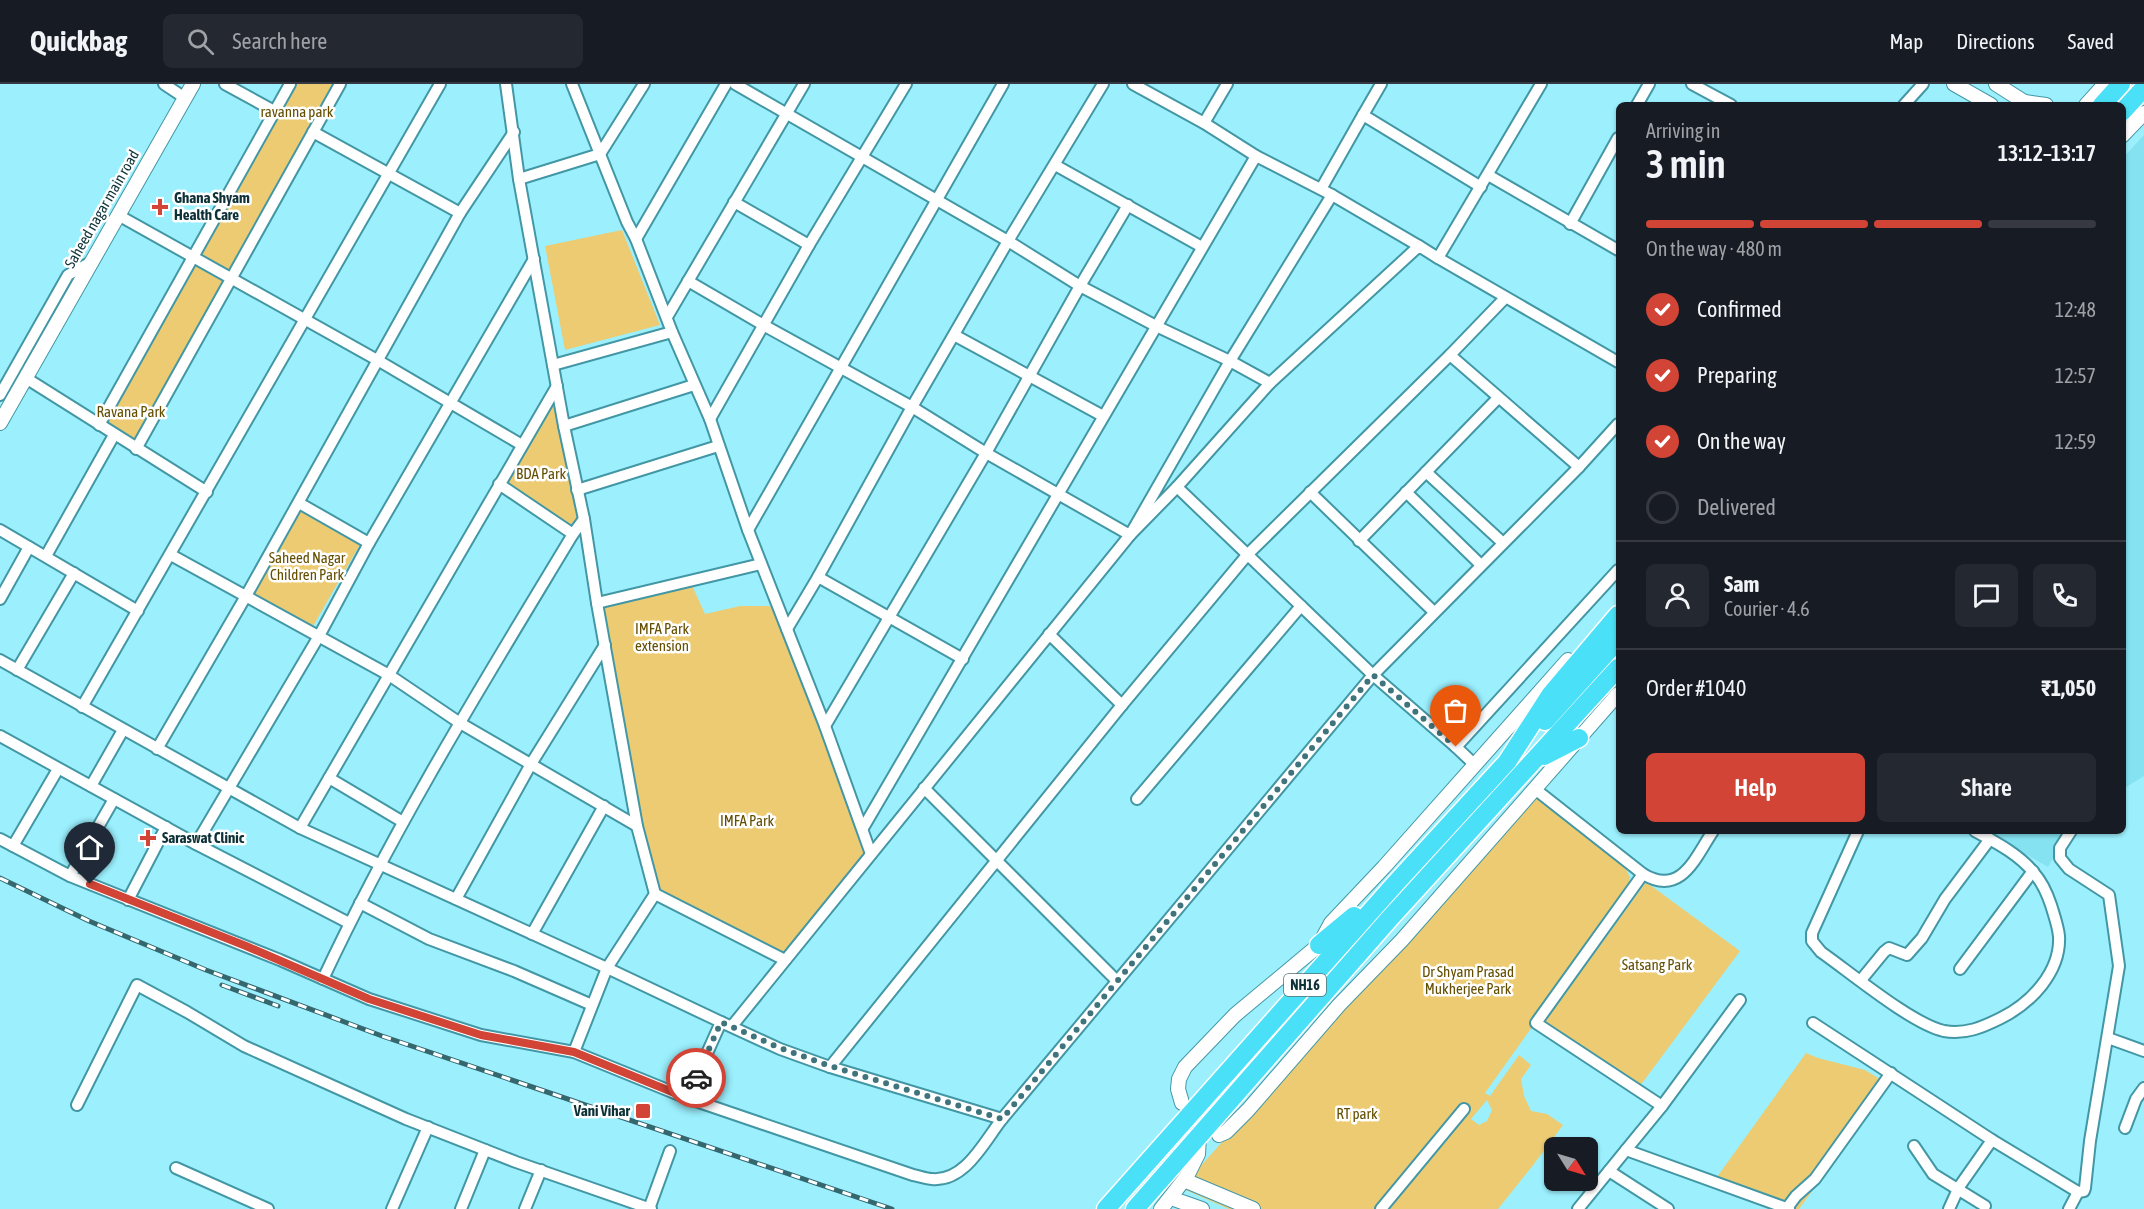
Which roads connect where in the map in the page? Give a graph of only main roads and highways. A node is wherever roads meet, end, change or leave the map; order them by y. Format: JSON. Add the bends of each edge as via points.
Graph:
{"nodes":[{"id":1,"x":2121,"y":84,"type":"edge"},
{"id":2,"x":2144,"y":88,"type":"edge"},
{"id":3,"x":2105,"y":102,"type":"edge"},
{"id":4,"x":2126,"y":108,"type":"edge"},
{"id":5,"x":1616,"y":617,"type":"edge"},
{"id":6,"x":1616,"y":642,"type":"edge"},
{"id":7,"x":1616,"y":670,"type":"edge"},
{"id":8,"x":1580,"y":738,"type":"road end"},
{"id":9,"x":1534,"y":761,"type":"junction"},
{"id":10,"x":1507,"y":762,"type":"junction"},
{"id":11,"x":1395,"y":884,"type":"junction"},
{"id":12,"x":1318,"y":945,"type":"road end"},
{"id":13,"x":1106,"y":1209,"type":"edge"},
{"id":14,"x":1135,"y":1209,"type":"edge"}],
"edges":[{"from":1,"to":3,"type":"highway"},
{"from":2,"to":4,"type":"highway"},
{"from":5,"to":10,"type":"highway","via":[[1551,694]]},
{"from":6,"to":10,"type":"highway","number":"NH16"},
{"from":7,"to":9,"type":"highway","number":"NH16"},
{"from":8,"to":9,"type":"highway"},
{"from":9,"to":14,"type":"highway","number":"NH16","via":[[1390,918]]},
{"from":10,"to":11,"type":"highway","number":"NH16"},
{"from":11,"to":12,"type":"highway"},
{"from":11,"to":13,"type":"highway","number":"NH16"}]}
